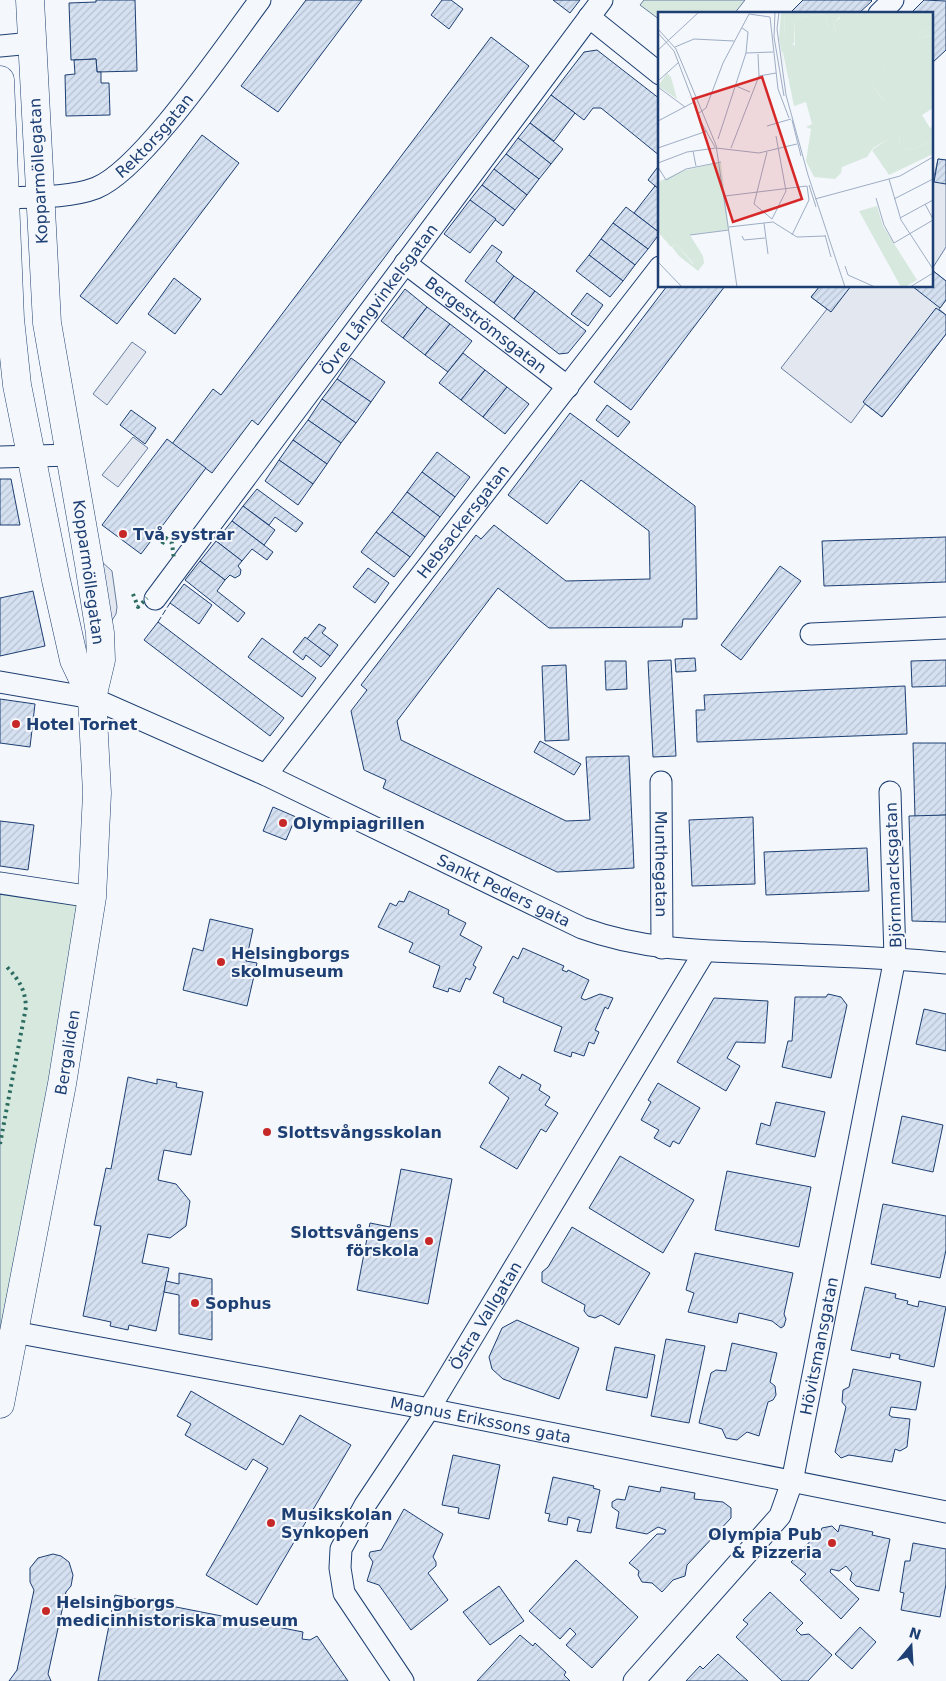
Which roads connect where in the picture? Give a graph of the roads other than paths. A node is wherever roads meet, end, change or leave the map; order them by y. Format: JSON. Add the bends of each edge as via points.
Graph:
{"nodes":[{"id":1,"x":30,"y":0,"type":"edge"},
{"id":2,"x":260,"y":0,"type":"edge"},
{"id":3,"x":602,"y":0,"type":"edge"},
{"id":4,"x":893,"y":0,"type":"edge"},
{"id":5,"x":881,"y":12,"type":"edge"},
{"id":6,"x":589,"y":18,"type":"junction"},
{"id":7,"x":32,"y":43,"type":"junction"},
{"id":8,"x":0,"y":46,"type":"edge"},
{"id":9,"x":658,"y":72,"type":"edge"},
{"id":10,"x":0,"y":80,"type":"edge"},
{"id":11,"x":39,"y":197,"type":"junction"},
{"id":12,"x":5,"y":198,"type":"junction"},
{"id":13,"x":405,"y":263,"type":"junction"},
{"id":14,"x":658,"y":270,"type":"edge"},
{"id":15,"x":568,"y":387,"type":"junction"},
{"id":16,"x":72,"y":455,"type":"junction"},
{"id":17,"x":31,"y":456,"type":"junction"},
{"id":18,"x":0,"y":457,"type":"edge"},
{"id":19,"x":155,"y":599,"type":"dead end"},
{"id":20,"x":946,"y":628,"type":"edge"},
{"id":21,"x":812,"y":634,"type":"dead end"},
{"id":22,"x":0,"y":682,"type":"edge"},
{"id":23,"x":92,"y":698,"type":"junction"},
{"id":24,"x":266,"y":774,"type":"junction"},
{"id":25,"x":661,"y":782,"type":"dead end"},
{"id":26,"x":890,"y":792,"type":"dead end"},
{"id":27,"x":0,"y":883,"type":"edge"},
{"id":28,"x":92,"y":897,"type":"junction"},
{"id":29,"x":662,"y":948,"type":"junction"},
{"id":30,"x":706,"y":951,"type":"junction"},
{"id":31,"x":895,"y":958,"type":"junction"},
{"id":32,"x":946,"y":963,"type":"edge"},
{"id":33,"x":14,"y":1332,"type":"junction"},
{"id":34,"x":0,"y":1404,"type":"edge"},
{"id":35,"x":429,"y":1409,"type":"junction"},
{"id":36,"x":792,"y":1482,"type":"junction"},
{"id":37,"x":946,"y":1512,"type":"edge"},
{"id":38,"x":403,"y":1681,"type":"edge"},
{"id":39,"x":634,"y":1681,"type":"edge"}],
"edges":[{"from":1,"to":7,"type":"street","name":"Kopparmöllegatan"},
{"from":2,"to":11,"type":"street","name":"Rektorsgatan","via":[[148,145],[118,174],[96,188]]},
{"from":3,"to":6,"type":"street","name":"Övre Långvinkelsgatan"},
{"from":4,"to":5,"type":"street"},
{"from":6,"to":9,"type":"street"},
{"from":6,"to":13,"type":"street","name":"Övre Långvinkelsgatan"},
{"from":7,"to":8,"type":"street"},
{"from":7,"to":11,"type":"street","name":"Kopparmöllegatan"},
{"from":10,"to":12,"type":"street","name":"Kopparmöllegatan"},
{"from":11,"to":12,"type":"street","name":"Rektorsgatan"},
{"from":11,"to":16,"type":"street","name":"Kopparmöllegatan","via":[[47,323]]},
{"from":12,"to":17,"type":"street","name":"Kopparmöllegatan","via":[[10,319],[17,385]]},
{"from":13,"to":15,"type":"street","name":"Bergeströmsgatan"},
{"from":13,"to":19,"type":"street","name":"Övre Långvinkelsgatan"},
{"from":14,"to":15,"type":"street","name":"Hebsackersgatan"},
{"from":15,"to":24,"type":"street","name":"Hebsackersgatan"},
{"from":16,"to":17,"type":"street"},
{"from":16,"to":23,"type":"street","name":"Kopparmöllegatan","via":[[100,633],[101,660]]},
{"from":17,"to":18,"type":"street"},
{"from":17,"to":23,"type":"street","name":"Kopparmöllegatan","via":[[74,660]]},
{"from":20,"to":21,"type":"street"},
{"from":22,"to":23,"type":"street","name":"Sankt Peders gata"},
{"from":23,"to":24,"type":"street","name":"Sankt Peders gata"},
{"from":23,"to":28,"type":"street","name":"Bergaliden","via":[[97,793]]},
{"from":24,"to":29,"type":"street","name":"Sankt Peders gata","via":[[582,928]]},
{"from":25,"to":29,"type":"street","name":"Munthegatan"},
{"from":26,"to":31,"type":"street","name":"Björnmarcksgatan"},
{"from":27,"to":28,"type":"street"},
{"from":28,"to":33,"type":"street","name":"Bergaliden","via":[[64,1074]]},
{"from":29,"to":30,"type":"street","name":"Sankt Peders gata"},
{"from":30,"to":31,"type":"street","name":"Sankt Peders gata"},
{"from":30,"to":35,"type":"street","name":"Östra Vallgatan"},
{"from":31,"to":32,"type":"street","name":"Sankt Peders gata"},
{"from":31,"to":36,"type":"street","name":"Hövitsmansgatan"},
{"from":33,"to":34,"type":"street","name":"Bergaliden"},
{"from":33,"to":35,"type":"street","name":"Magnus Erikssons gata"},
{"from":35,"to":36,"type":"street","name":"Magnus Erikssons gata"},
{"from":35,"to":38,"type":"street","name":"Östra Vallgatan","via":[[365,1505],[341,1549],[344,1593]]},
{"from":36,"to":37,"type":"street","name":"Magnus Erikssons gata"},
{"from":36,"to":39,"type":"street","name":"Hövitsmansgatan","via":[[780,1516]]}]}
